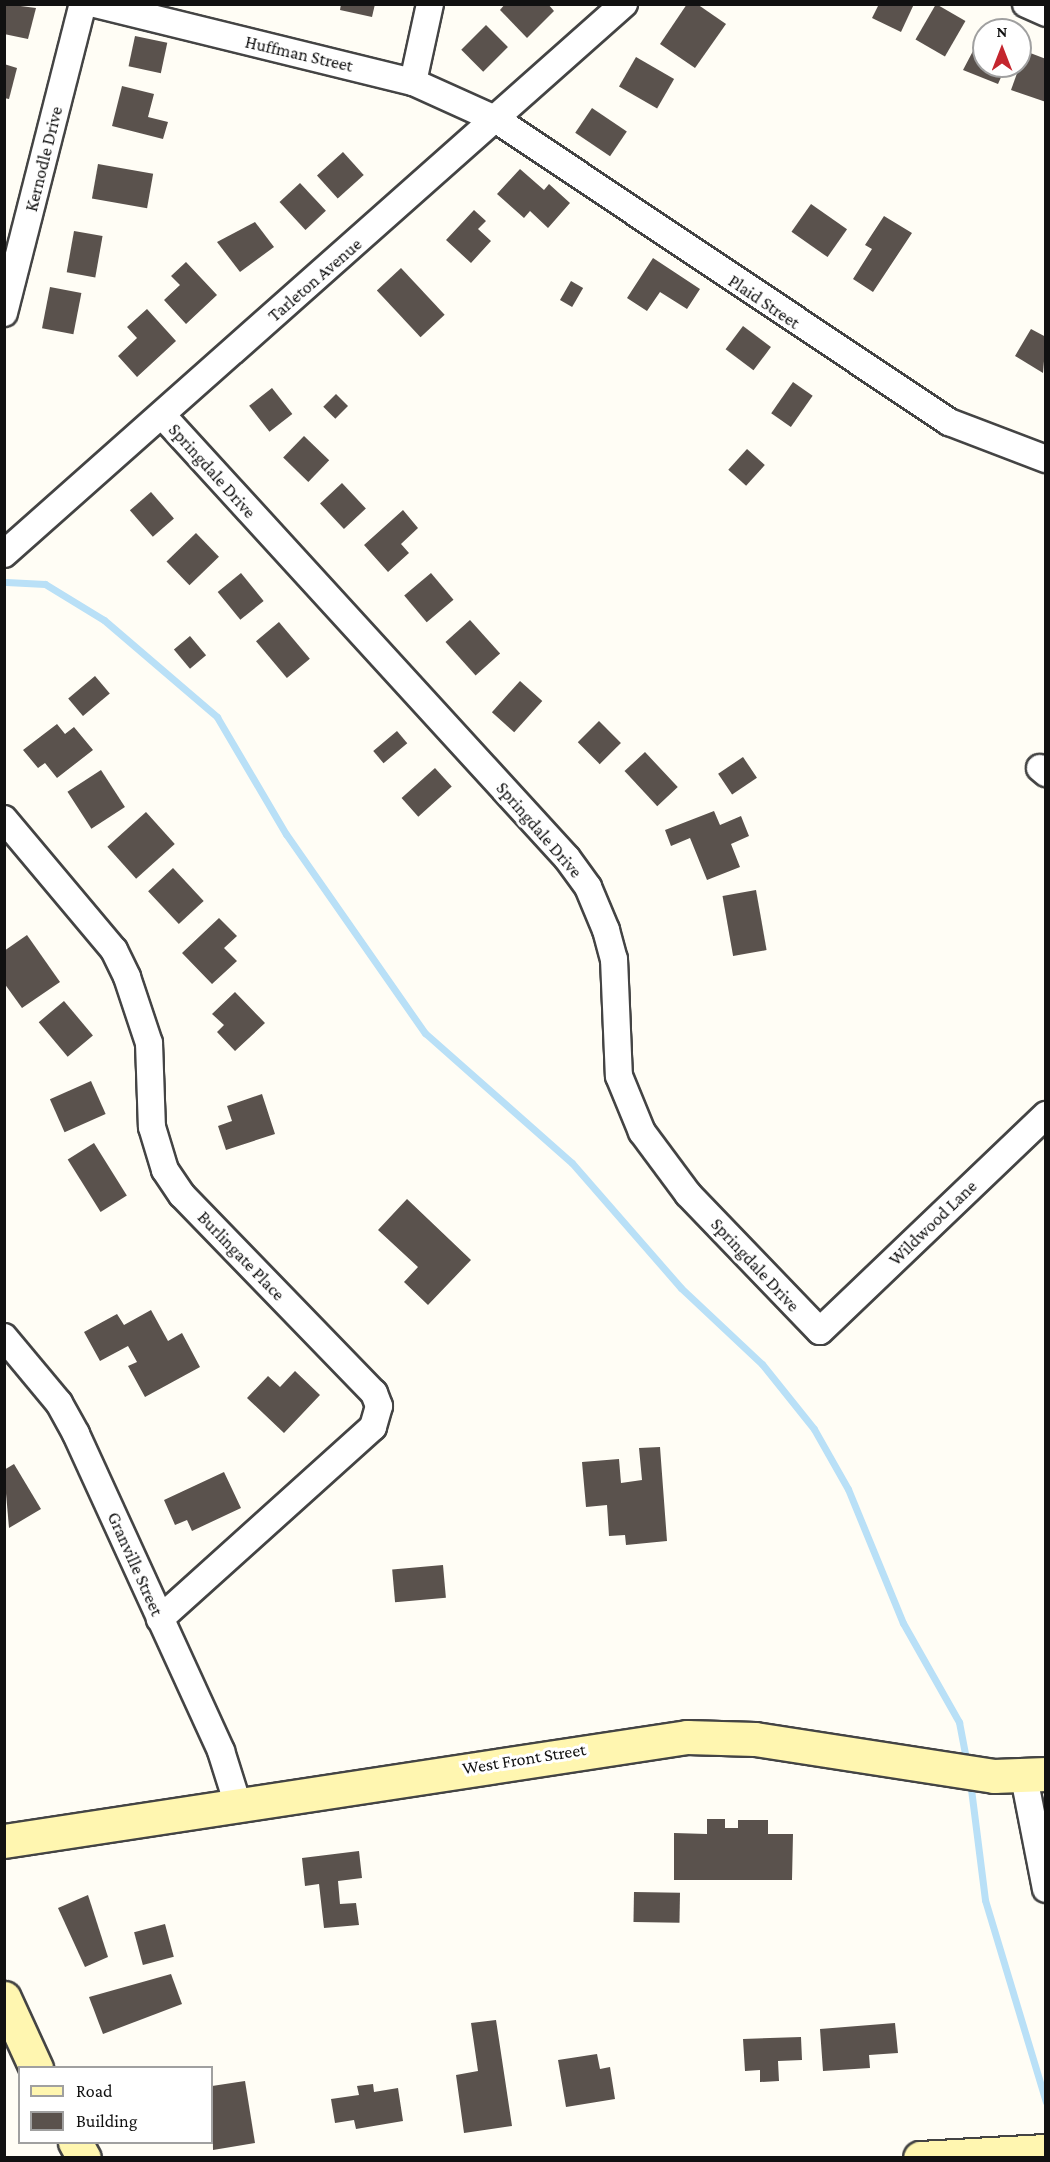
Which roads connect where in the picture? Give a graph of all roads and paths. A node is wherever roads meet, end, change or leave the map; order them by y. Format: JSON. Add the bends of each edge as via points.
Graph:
{"nodes":[{"id":1,"x":83,"y":4,"type":"edge"},
{"id":2,"x":95,"y":4,"type":"edge"},
{"id":3,"x":430,"y":4,"type":"edge"},
{"id":4,"x":624,"y":4,"type":"edge"},
{"id":5,"x":1026,"y":4,"type":"edge"},
{"id":6,"x":1046,"y":13,"type":"edge"},
{"id":7,"x":413,"y":82,"type":"junction"},
{"id":8,"x":497,"y":120,"type":"junction"},
{"id":9,"x":4,"y":314,"type":"edge"},
{"id":10,"x":162,"y":415,"type":"junction"},
{"id":11,"x":1046,"y":459,"type":"edge"},
{"id":12,"x":4,"y":554,"type":"edge"},
{"id":13,"x":4,"y":819,"type":"edge"},
{"id":14,"x":1046,"y":1115,"type":"edge"},
{"id":15,"x":820,"y":1330,"type":"joint"},
{"id":16,"x":4,"y":1338,"type":"edge"},
{"id":17,"x":160,"y":1619,"type":"junction"},
{"id":18,"x":1021,"y":1776,"type":"edge"},
{"id":19,"x":238,"y":1805,"type":"junction"},
{"id":20,"x":4,"y":1841,"type":"edge"},
{"id":21,"x":1046,"y":1889,"type":"edge"},
{"id":22,"x":4,"y":1998,"type":"edge"},
{"id":23,"x":36,"y":2066,"type":"edge"},
{"id":24,"x":76,"y":2144,"type":"edge"},
{"id":25,"x":1046,"y":2151,"type":"edge"},
{"id":26,"x":936,"y":2156,"type":"edge"},
{"id":27,"x":84,"y":2157,"type":"edge"}],
"edges":[{"from":1,"to":9,"type":"street","name":"Kernodle Drive"},
{"from":2,"to":7,"type":"street","name":"Huffman Street"},
{"from":3,"to":7,"type":"street"},
{"from":4,"to":8,"type":"street","name":"Tarleton Avenue"},
{"from":5,"to":6,"type":"street"},
{"from":7,"to":8,"type":"street","name":"Huffman Street"},
{"from":8,"to":10,"type":"street","name":"Tarleton Avenue"},
{"from":8,"to":11,"type":"street","name":"Plaid Street","via":[[930,410]]},
{"from":10,"to":12,"type":"street","name":"Tarleton Avenue"},
{"from":10,"to":15,"type":"street","name":"Springdale Drive","via":[[567,858],[588,887],[614,959],[619,1076],[642,1131],[688,1194]]},
{"from":13,"to":17,"type":"street","name":"Burlingate Place","via":[[114,950],[127,977],[149,1043],[152,1128],[165,1170],[182,1195],[374,1393],[379,1406],[373,1427]]},
{"from":14,"to":15,"type":"street","name":"Wildwood Lane"},
{"from":16,"to":17,"type":"street","name":"Granville Street","via":[[70,1424]]},
{"from":17,"to":19,"type":"street","name":"Granville Street","via":[[221,1751]]},
{"from":18,"to":19,"type":"street","name":"West Front Street","via":[[936,1770],[755,1739],[687,1737]]},
{"from":18,"to":21,"type":"street"},
{"from":19,"to":20,"type":"street","name":"West Front Street"},
{"from":22,"to":23,"type":"street"},
{"from":24,"to":27,"type":"street"},
{"from":25,"to":26,"type":"street"}]}
